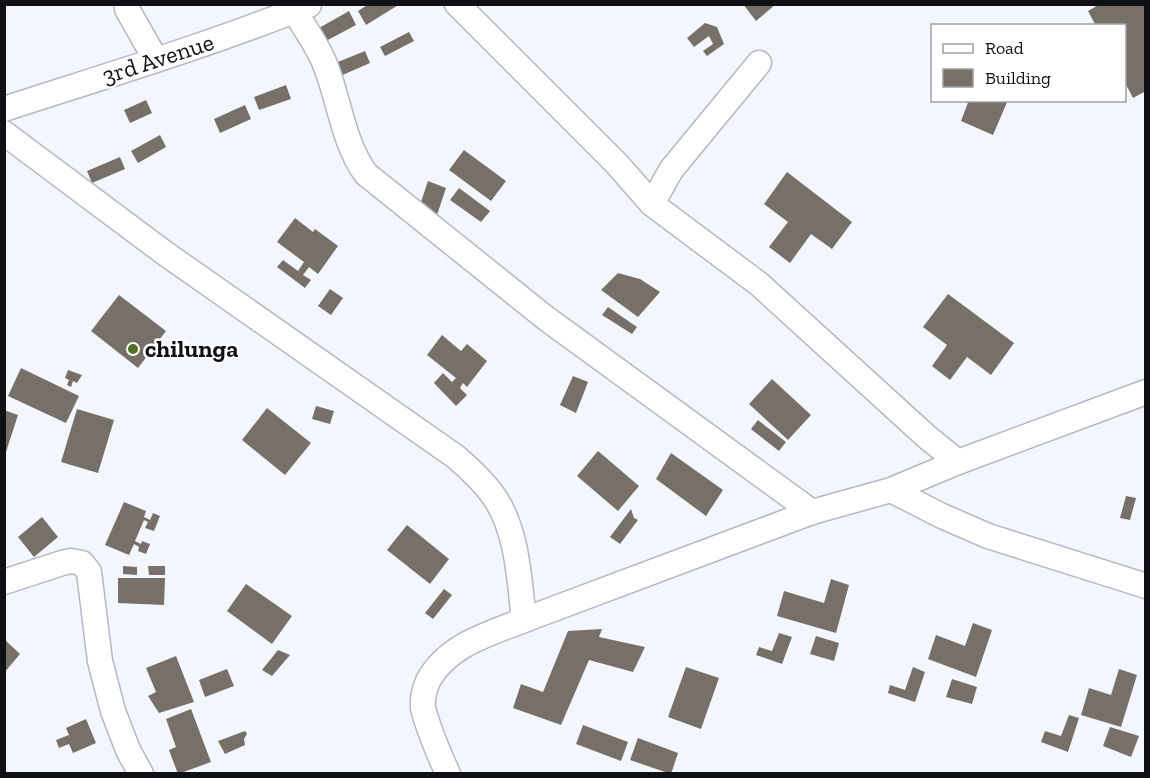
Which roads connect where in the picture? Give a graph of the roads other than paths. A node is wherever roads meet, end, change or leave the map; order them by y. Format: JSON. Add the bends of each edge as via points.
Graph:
{"nodes":[{"id":1,"x":127,"y":4,"type":"edge"},
{"id":2,"x":457,"y":4,"type":"edge"},
{"id":3,"x":302,"y":8,"type":"edge"},
{"id":4,"x":156,"y":60,"type":"junction"},
{"id":5,"x":759,"y":63,"type":"dead end"},
{"id":6,"x":4,"y":109,"type":"edge"},
{"id":7,"x":4,"y":133,"type":"edge"},
{"id":8,"x":652,"y":204,"type":"junction"},
{"id":9,"x":1146,"y":392,"type":"edge"},
{"id":10,"x":958,"y":462,"type":"junction"},
{"id":11,"x":891,"y":489,"type":"junction"},
{"id":12,"x":812,"y":512,"type":"junction"},
{"id":13,"x":4,"y":582,"type":"edge"},
{"id":14,"x":1146,"y":586,"type":"edge"},
{"id":15,"x":524,"y":620,"type":"junction"},
{"id":16,"x":141,"y":774,"type":"edge"},
{"id":17,"x":448,"y":774,"type":"edge"}],
"edges":[{"from":1,"to":4,"type":"street"},
{"from":2,"to":8,"type":"street"},
{"from":3,"to":4,"type":"street","name":"3rd Avenue"},
{"from":3,"to":12,"type":"street","via":[[327,68],[350,145],[366,174],[547,320]]},
{"from":4,"to":6,"type":"street","name":"3rd Avenue"},
{"from":5,"to":8,"type":"street","via":[[671,170]]},
{"from":7,"to":15,"type":"street","via":[[166,254],[475,474],[494,498],[514,542]]},
{"from":8,"to":10,"type":"street","via":[[759,284]]},
{"from":9,"to":10,"type":"street"},
{"from":10,"to":11,"type":"street"},
{"from":11,"to":12,"type":"street"},
{"from":11,"to":14,"type":"street","via":[[988,536]]},
{"from":12,"to":15,"type":"street"},
{"from":13,"to":16,"type":"street","via":[[71,561],[82,563],[89,572],[100,661],[128,750]]},
{"from":15,"to":17,"type":"street","via":[[448,654],[425,687],[423,706]]}]}
